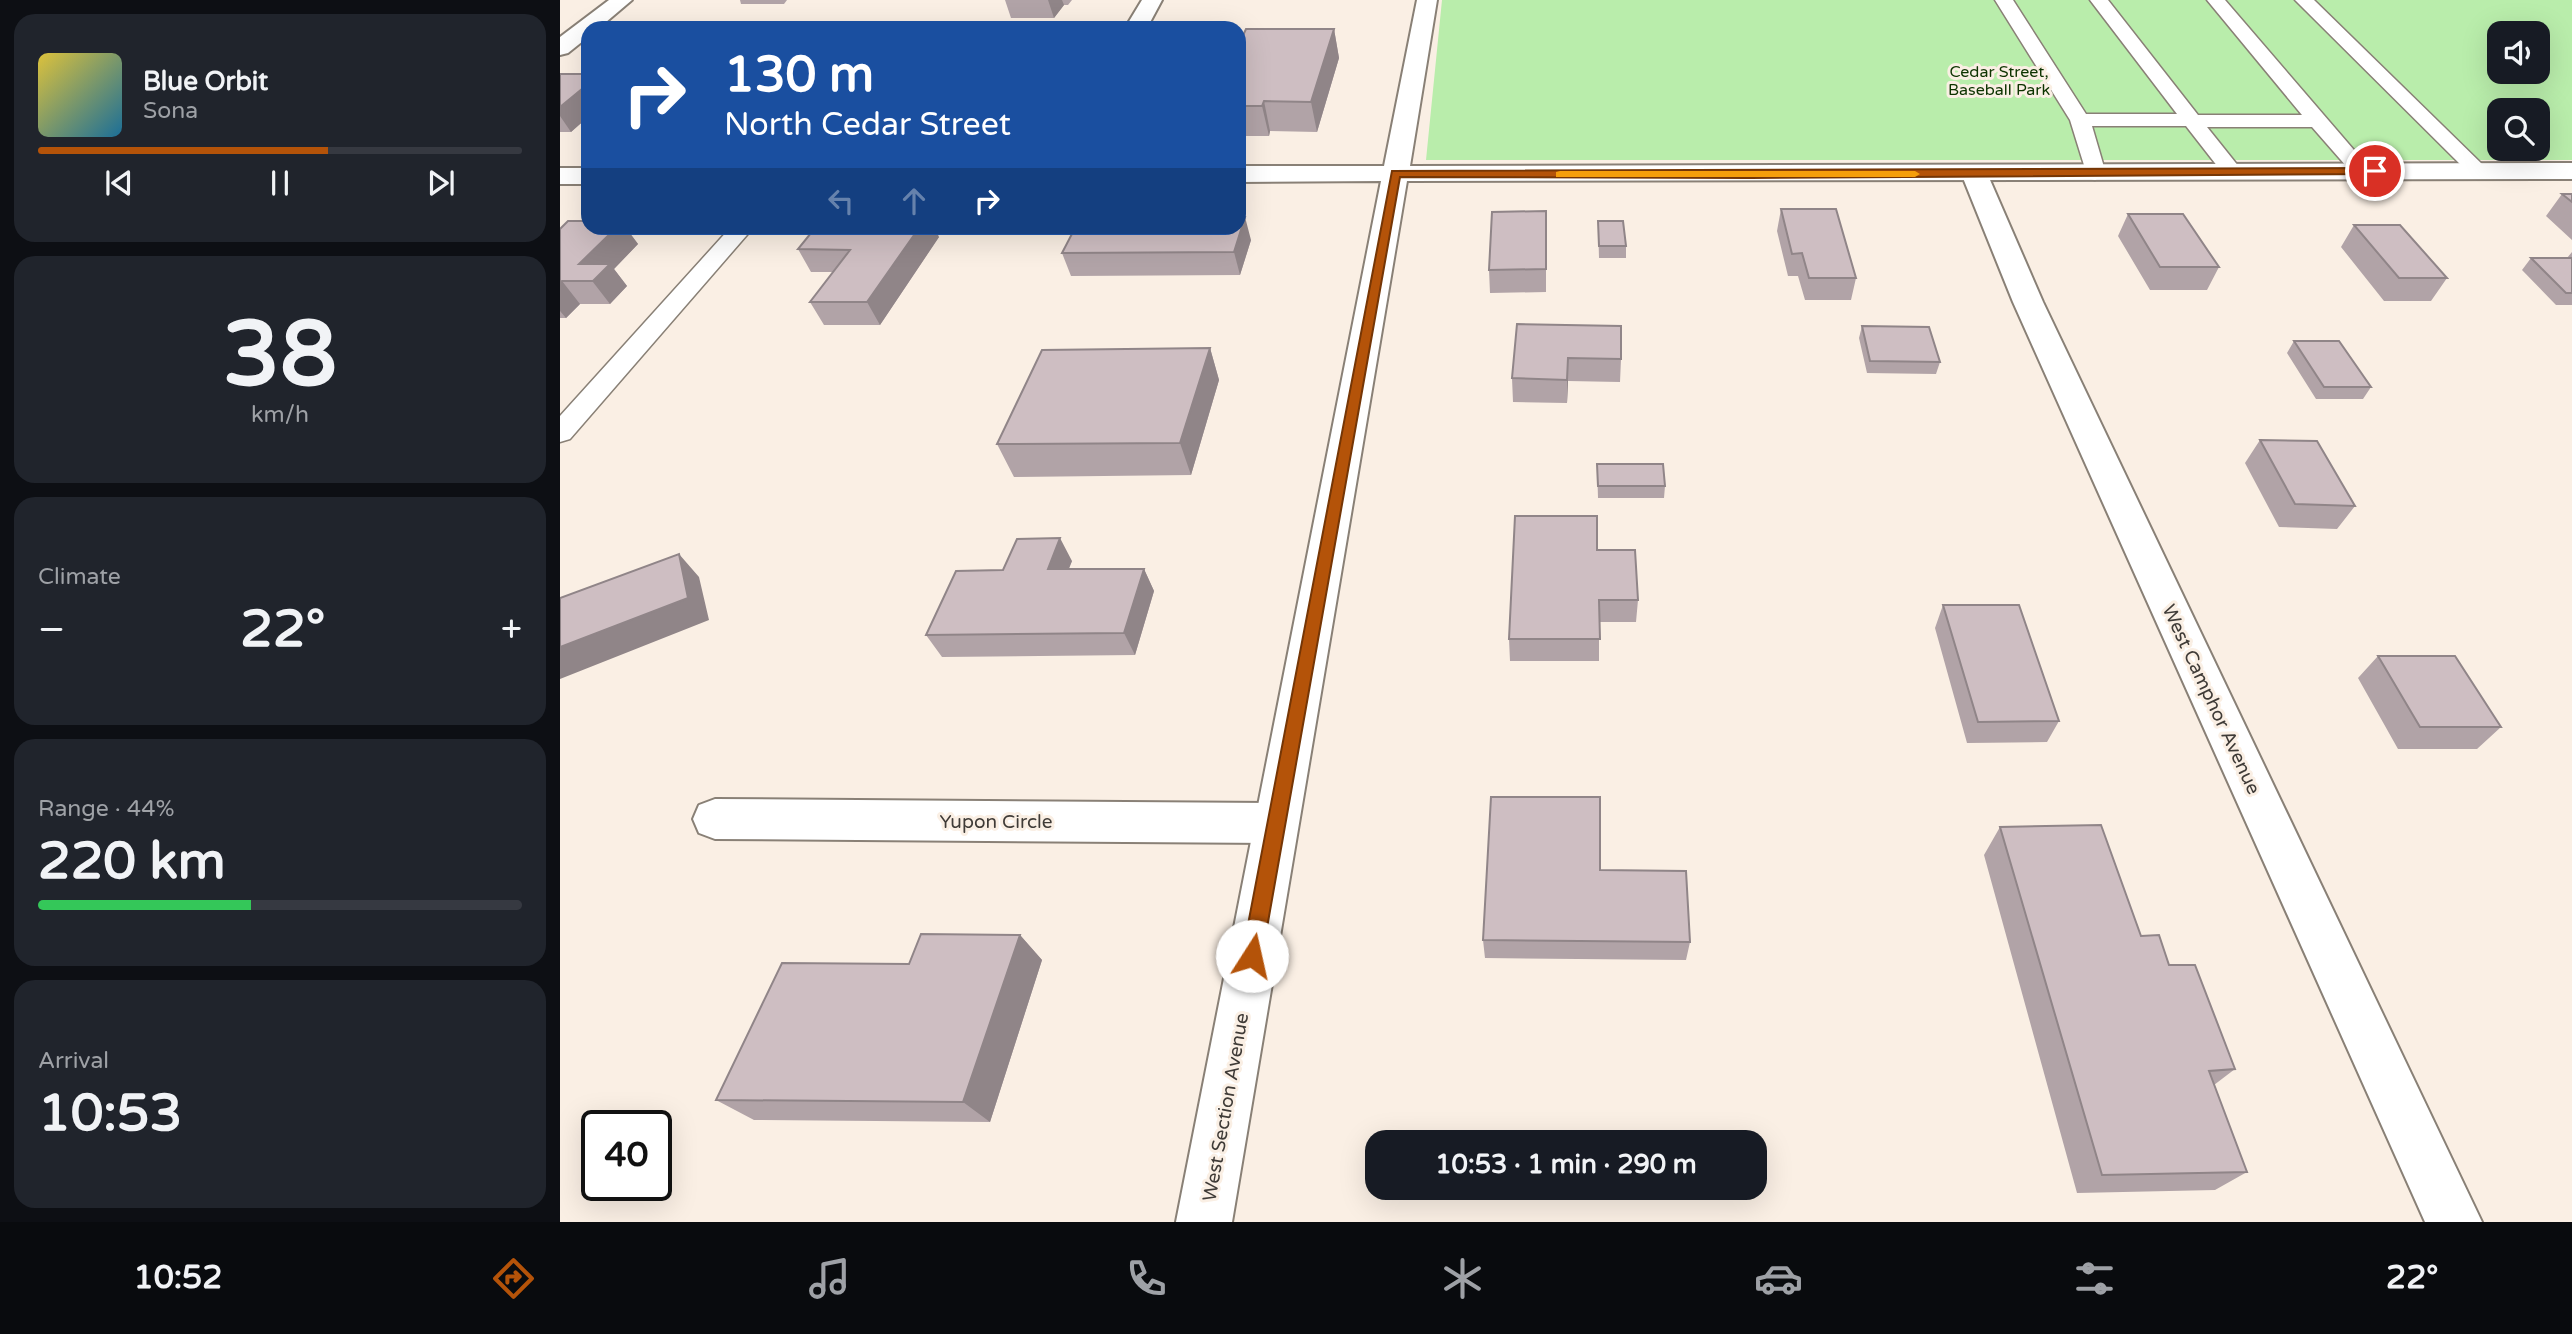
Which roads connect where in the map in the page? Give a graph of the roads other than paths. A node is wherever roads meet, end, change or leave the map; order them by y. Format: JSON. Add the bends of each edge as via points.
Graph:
{"nodes":[{"id":1,"x":622,"y":0,"type":"edge"},
{"id":2,"x":1152,"y":0,"type":"edge"},
{"id":3,"x":1427,"y":0,"type":"edge"},
{"id":4,"x":2004,"y":0,"type":"edge"},
{"id":5,"x":2099,"y":0,"type":"edge"},
{"id":6,"x":2216,"y":0,"type":"edge"},
{"id":7,"x":2304,"y":0,"type":"edge"},
{"id":8,"x":594,"y":21,"type":"edge"},
{"id":9,"x":1140,"y":21,"type":"edge"},
{"id":10,"x":2080,"y":120,"type":"junction"},
{"id":11,"x":2191,"y":120,"type":"junction"},
{"id":12,"x":2318,"y":121,"type":"junction"},
{"id":13,"x":2361,"y":171,"type":"junction"},
{"id":14,"x":2478,"y":171,"type":"junction"},
{"id":15,"x":2232,"y":172,"type":"junction"},
{"id":16,"x":2572,"y":172,"type":"edge"},
{"id":17,"x":1395,"y":173,"type":"junction"},
{"id":18,"x":1974,"y":173,"type":"junction"},
{"id":19,"x":1246,"y":174,"type":"edge"},
{"id":20,"x":2095,"y":174,"type":"junction"},
{"id":21,"x":560,"y":176,"type":"edge"},
{"id":22,"x":581,"y":176,"type":"edge"},
{"id":23,"x":736,"y":235,"type":"edge"},
{"id":24,"x":560,"y":433,"type":"edge"},
{"id":25,"x":715,"y":820,"type":"dead end"},
{"id":26,"x":1276,"y":823,"type":"junction"},
{"id":27,"x":1204,"y":1222,"type":"edge"},
{"id":28,"x":2454,"y":1222,"type":"edge"}],
"edges":[{"from":1,"to":8,"type":"street"},
{"from":2,"to":9,"type":"street"},
{"from":3,"to":17,"type":"street","name":"West Section Avenue"},
{"from":4,"to":10,"type":"lane"},
{"from":5,"to":11,"type":"lane"},
{"from":6,"to":12,"type":"lane"},
{"from":7,"to":14,"type":"lane"},
{"from":10,"to":11,"type":"lane"},
{"from":10,"to":20,"type":"lane"},
{"from":11,"to":12,"type":"lane"},
{"from":11,"to":15,"type":"lane"},
{"from":12,"to":13,"type":"lane"},
{"from":13,"to":14,"type":"street"},
{"from":13,"to":15,"type":"street"},
{"from":14,"to":16,"type":"street"},
{"from":15,"to":20,"type":"street"},
{"from":17,"to":18,"type":"street"},
{"from":17,"to":19,"type":"street"},
{"from":17,"to":26,"type":"street","name":"West Section Avenue"},
{"from":18,"to":20,"type":"street"},
{"from":18,"to":28,"type":"street","name":"West Camphor Avenue","via":[[2028,302]]},
{"from":21,"to":22,"type":"street"},
{"from":23,"to":24,"type":"lane"},
{"from":25,"to":26,"type":"street","name":"Yupon Circle"},
{"from":26,"to":27,"type":"street","name":"West Section Avenue"}]}
